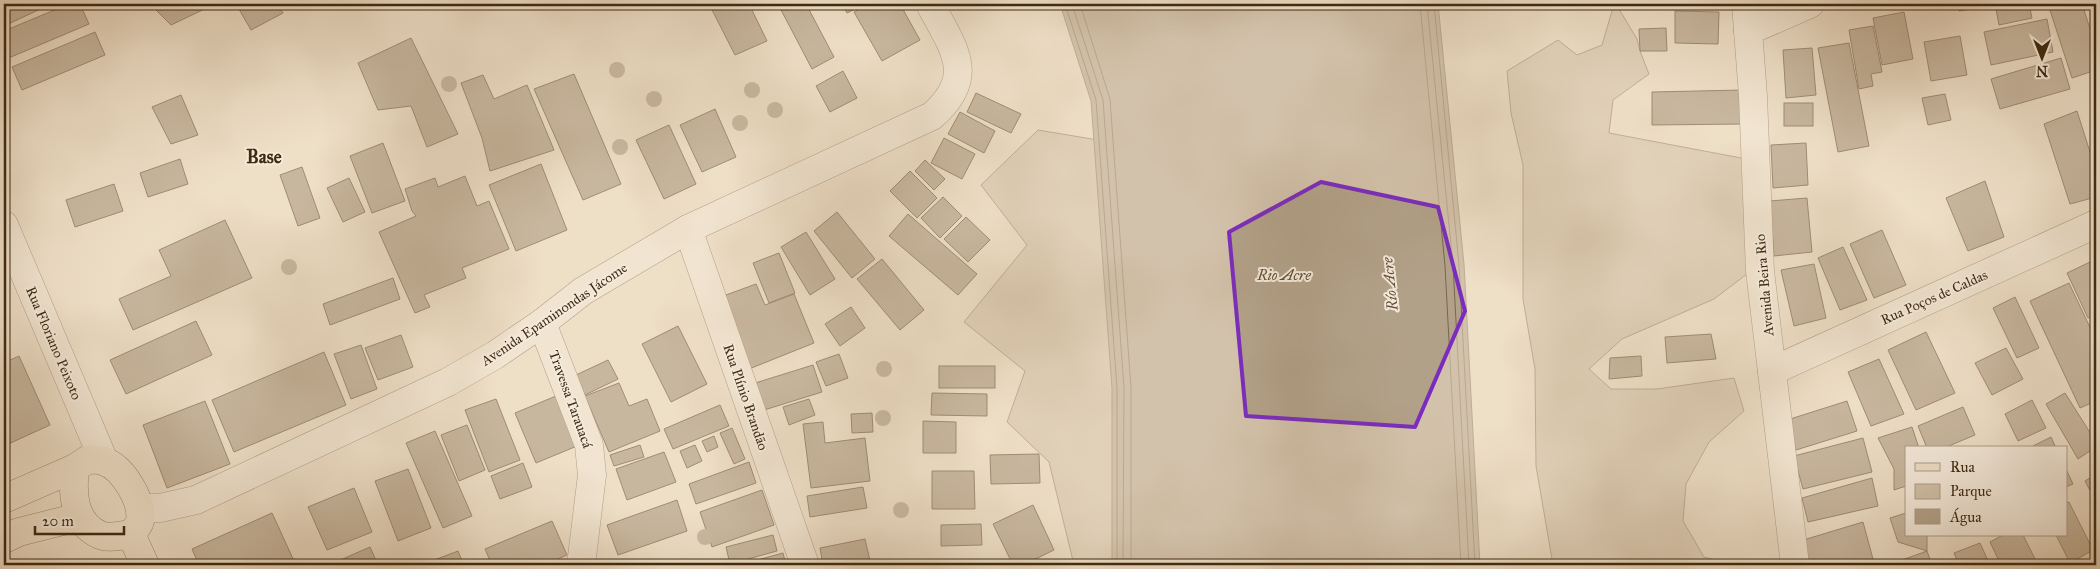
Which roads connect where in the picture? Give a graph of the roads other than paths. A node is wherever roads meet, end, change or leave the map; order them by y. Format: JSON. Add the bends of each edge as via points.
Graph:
{"nodes":[{"id":1,"x":930,"y":4,"type":"edge"},
{"id":2,"x":1746,"y":4,"type":"edge"},
{"id":3,"x":1810,"y":4,"type":"edge"},
{"id":4,"x":1748,"y":31,"type":"junction"},
{"id":5,"x":2096,"y":224,"type":"edge"},
{"id":6,"x":4,"y":225,"type":"edge"},
{"id":7,"x":688,"y":229,"type":"junction"},
{"id":8,"x":542,"y":323,"type":"junction"},
{"id":9,"x":1772,"y":371,"type":"junction"},
{"id":10,"x":104,"y":461,"type":"junction"},
{"id":11,"x":75,"y":468,"type":"junction"},
{"id":12,"x":4,"y":500,"type":"edge"},
{"id":13,"x":140,"y":508,"type":"junction"},
{"id":14,"x":79,"y":517,"type":"junction"},
{"id":15,"x":131,"y":534,"type":"junction"},
{"id":16,"x":4,"y":539,"type":"edge"},
{"id":17,"x":146,"y":565,"type":"edge"},
{"id":18,"x":581,"y":565,"type":"edge"},
{"id":19,"x":804,"y":565,"type":"edge"},
{"id":20,"x":1795,"y":565,"type":"edge"}],
"edges":[{"from":1,"to":7,"type":"street","name":"Avenida Epaminondas Jácome","via":[[957,56],[958,74],[954,91],[945,105],[932,116]]},
{"from":2,"to":4,"type":"street","name":"Avenida Beira Rio"},
{"from":3,"to":4,"type":"street"},
{"from":4,"to":9,"type":"street","name":"Avenida Beira Rio","via":[[1754,96],[1760,271]]},
{"from":5,"to":9,"type":"street","name":"Rua Poços de Caldas"},
{"from":6,"to":10,"type":"street","name":"Rua Floriano Peixoto"},
{"from":7,"to":8,"type":"street","name":"Avenida Epaminondas Jácome","via":[[583,291]]},
{"from":7,"to":19,"type":"street","name":"Rua Plínio Brandão"},
{"from":8,"to":13,"type":"street","name":"Avenida Epaminondas Jácome","via":[[448,382],[205,496],[178,505]]},
{"from":8,"to":18,"type":"street","name":"Travessa Tarauacá","via":[[589,445],[592,475]]},
{"from":9,"to":20,"type":"street","name":"Avenida Beira Rio"},
{"from":10,"to":11,"type":"main road","via":[[87,460]]},
{"from":10,"to":13,"type":"main road","name":"Rua Floriano Peixoto","via":[[134,490]]},
{"from":11,"to":12,"type":"main road"},
{"from":11,"to":14,"type":"main road","via":[[72,490]]},
{"from":13,"to":15,"type":"main road","via":[[140,523]]},
{"from":14,"to":15,"type":"main road","via":[[101,536]]},
{"from":14,"to":16,"type":"main road"},
{"from":15,"to":17,"type":"main road"}]}
